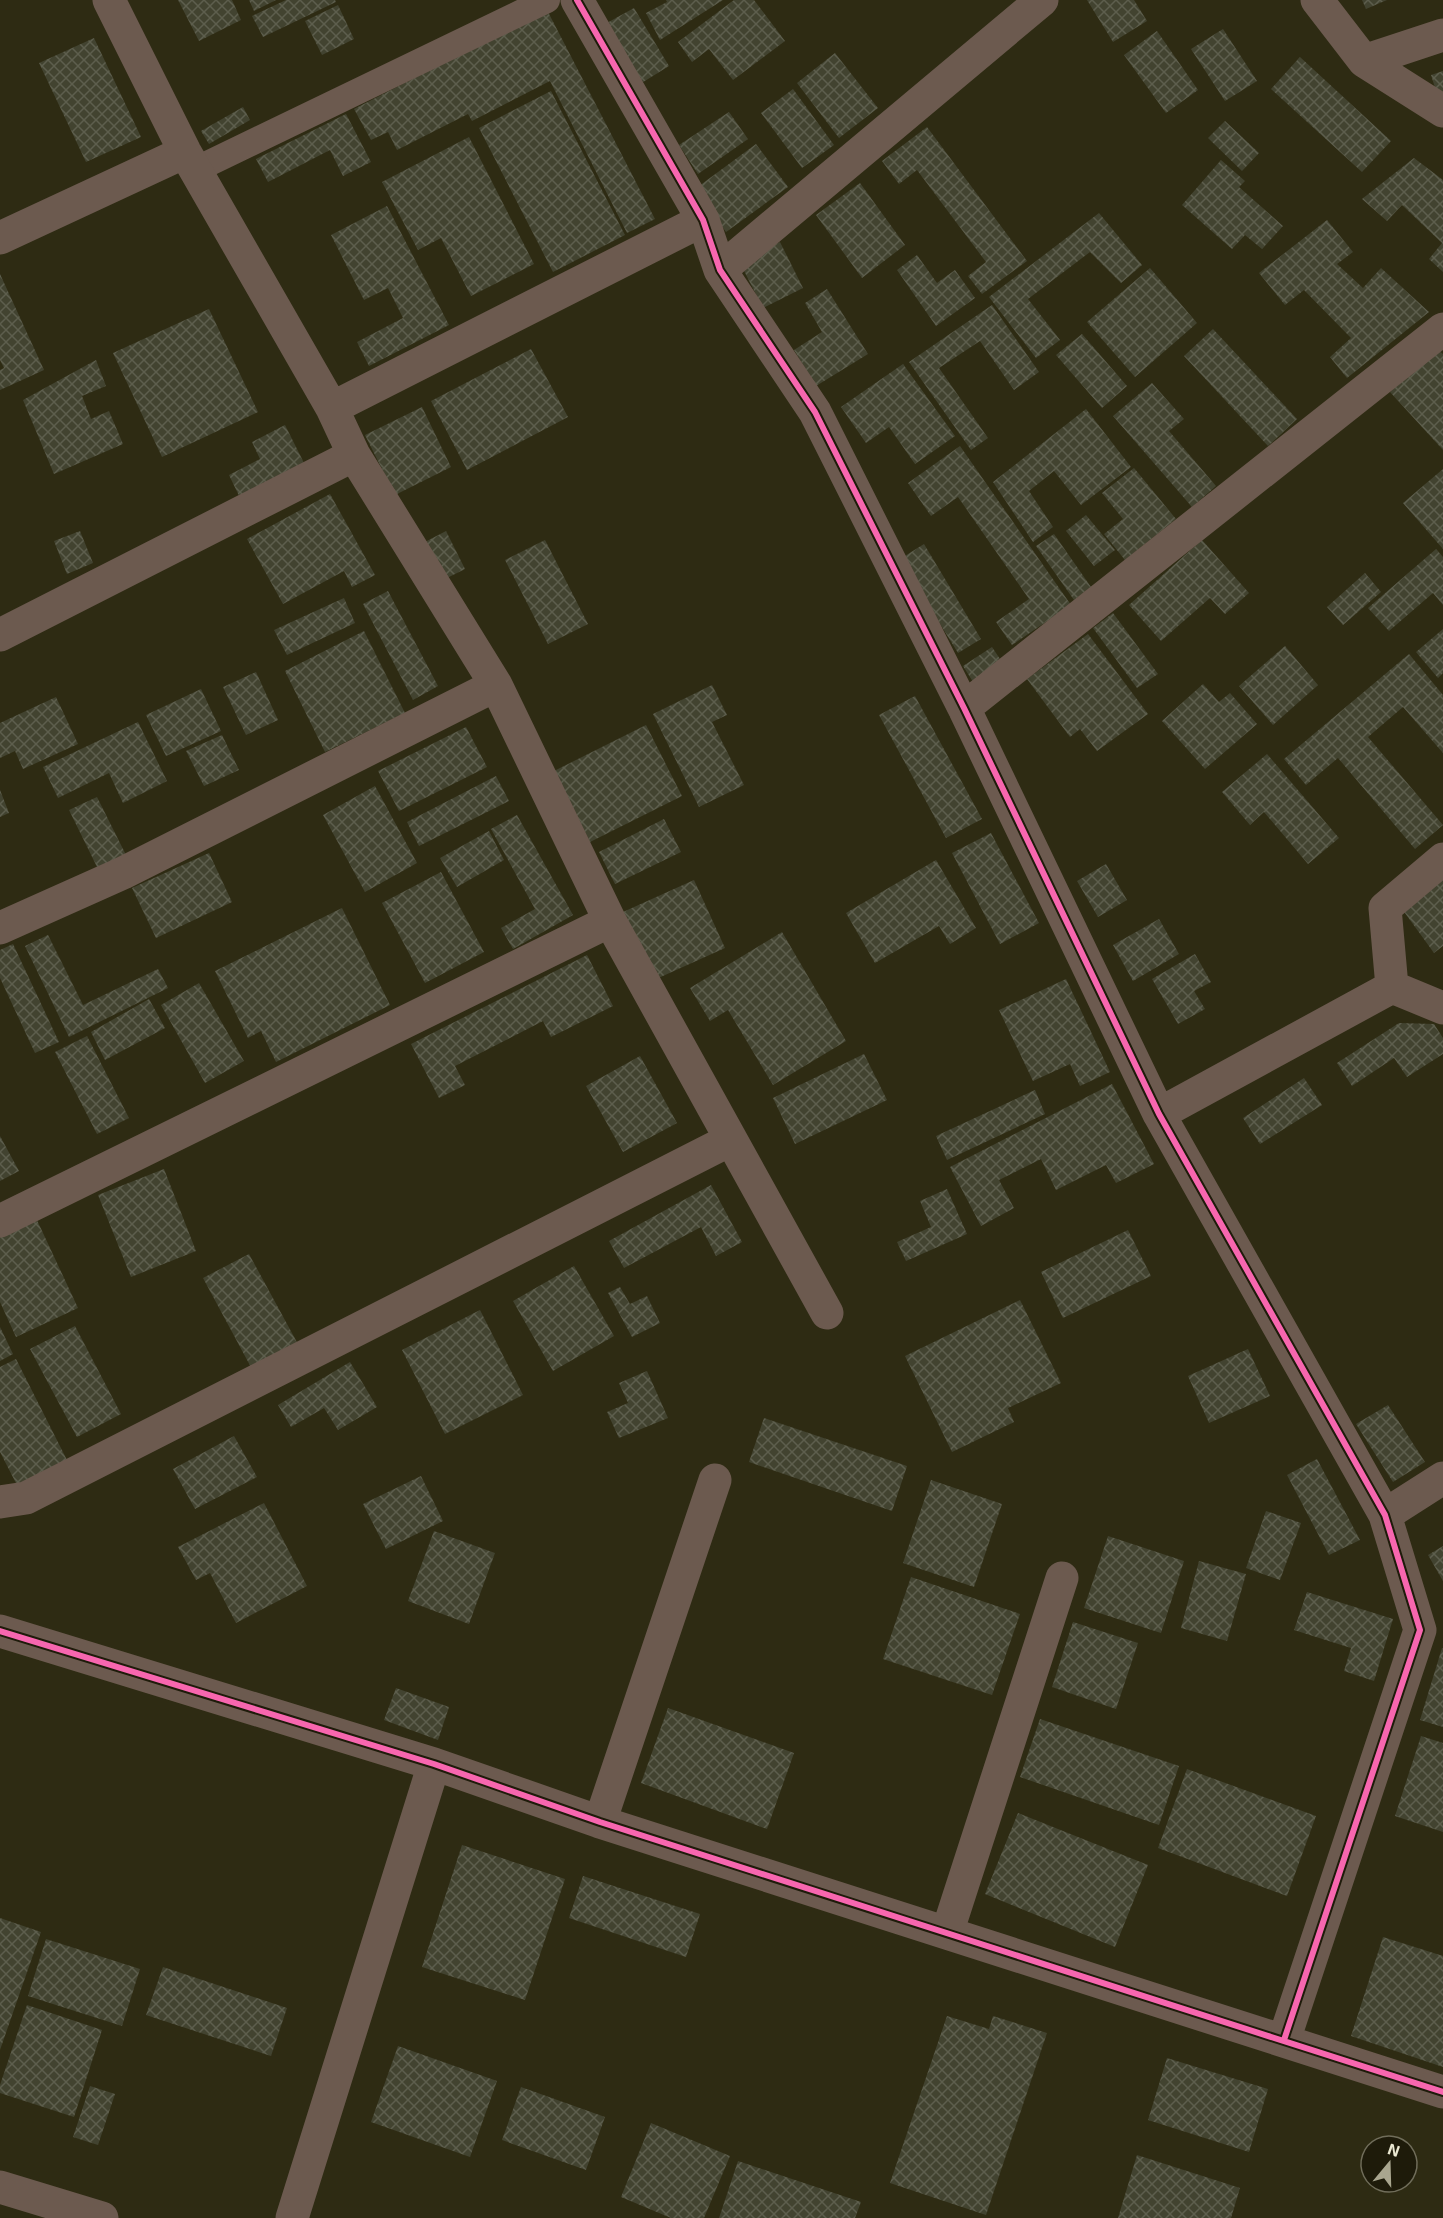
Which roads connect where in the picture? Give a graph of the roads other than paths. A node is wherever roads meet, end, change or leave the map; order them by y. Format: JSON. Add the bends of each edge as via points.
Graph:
{"nodes":[{"id":1,"x":109,"y":0,"type":"edge"},
{"id":2,"x":547,"y":0,"type":"edge"},
{"id":3,"x":577,"y":0,"type":"edge"},
{"id":4,"x":1042,"y":0,"type":"edge"},
{"id":5,"x":1317,"y":0,"type":"edge"},
{"id":6,"x":1443,"y":35,"type":"edge"},
{"id":7,"x":1364,"y":62,"type":"junction"},
{"id":8,"x":1443,"y":111,"type":"edge"},
{"id":9,"x":190,"y":161,"type":"junction"},
{"id":10,"x":703,"y":220,"type":"junction"},
{"id":11,"x":0,"y":238,"type":"edge"},
{"id":12,"x":720,"y":270,"type":"junction"},
{"id":13,"x":1443,"y":329,"type":"edge"},
{"id":14,"x":332,"y":408,"type":"junction"},
{"id":15,"x":354,"y":455,"type":"junction"},
{"id":16,"x":0,"y":635,"type":"edge"},
{"id":17,"x":496,"y":685,"type":"junction"},
{"id":18,"x":964,"y":708,"type":"junction"},
{"id":19,"x":1443,"y":859,"type":"edge"},
{"id":20,"x":610,"y":921,"type":"junction"},
{"id":21,"x":0,"y":928,"type":"edge"},
{"id":22,"x":1392,"y":987,"type":"junction"},
{"id":23,"x":1443,"y":1008,"type":"edge"},
{"id":24,"x":1159,"y":1114,"type":"junction"},
{"id":25,"x":730,"y":1140,"type":"junction"},
{"id":26,"x":0,"y":1221,"type":"edge"},
{"id":27,"x":827,"y":1313,"type":"dead end"},
{"id":28,"x":1443,"y":1478,"type":"edge"},
{"id":29,"x":715,"y":1480,"type":"dead end"},
{"id":30,"x":0,"y":1502,"type":"edge"},
{"id":31,"x":1385,"y":1515,"type":"junction"},
{"id":32,"x":1062,"y":1578,"type":"dead end"},
{"id":33,"x":0,"y":1631,"type":"edge"},
{"id":34,"x":434,"y":1764,"type":"junction"},
{"id":35,"x":600,"y":1822,"type":"junction"},
{"id":36,"x":947,"y":1933,"type":"junction"},
{"id":37,"x":1284,"y":2040,"type":"junction"},
{"id":38,"x":1443,"y":2092,"type":"edge"},
{"id":39,"x":0,"y":2187,"type":"edge"},
{"id":40,"x":102,"y":2218,"type":"edge"},
{"id":41,"x":292,"y":2218,"type":"edge"}],
"edges":[{"from":1,"to":9,"type":"street"},
{"from":2,"to":9,"type":"lane"},
{"from":3,"to":10,"type":"street"},
{"from":4,"to":12,"type":"street"},
{"from":5,"to":7,"type":"street"},
{"from":6,"to":7,"type":"street"},
{"from":7,"to":8,"type":"street"},
{"from":9,"to":11,"type":"street"},
{"from":9,"to":14,"type":"street"},
{"from":10,"to":12,"type":"street"},
{"from":10,"to":14,"type":"street"},
{"from":12,"to":18,"type":"street","via":[[815,412]]},
{"from":13,"to":18,"type":"street"},
{"from":14,"to":15,"type":"street"},
{"from":15,"to":16,"type":"street"},
{"from":15,"to":17,"type":"street"},
{"from":17,"to":20,"type":"street"},
{"from":17,"to":21,"type":"street","via":[[123,873]]},
{"from":18,"to":24,"type":"street"},
{"from":19,"to":22,"type":"street","via":[[1385,908]]},
{"from":20,"to":25,"type":"street"},
{"from":20,"to":26,"type":"street"},
{"from":22,"to":23,"type":"street"},
{"from":22,"to":24,"type":"street"},
{"from":24,"to":31,"type":"street"},
{"from":25,"to":27,"type":"street"},
{"from":25,"to":30,"type":"street","via":[[27,1498]]},
{"from":28,"to":31,"type":"street"},
{"from":29,"to":35,"type":"street"},
{"from":31,"to":37,"type":"street","via":[[1420,1630]]},
{"from":32,"to":36,"type":"street"},
{"from":33,"to":34,"type":"street"},
{"from":34,"to":35,"type":"street"},
{"from":34,"to":41,"type":"street"},
{"from":35,"to":36,"type":"street"},
{"from":36,"to":37,"type":"street"},
{"from":37,"to":38,"type":"street"},
{"from":39,"to":40,"type":"street"}]}
